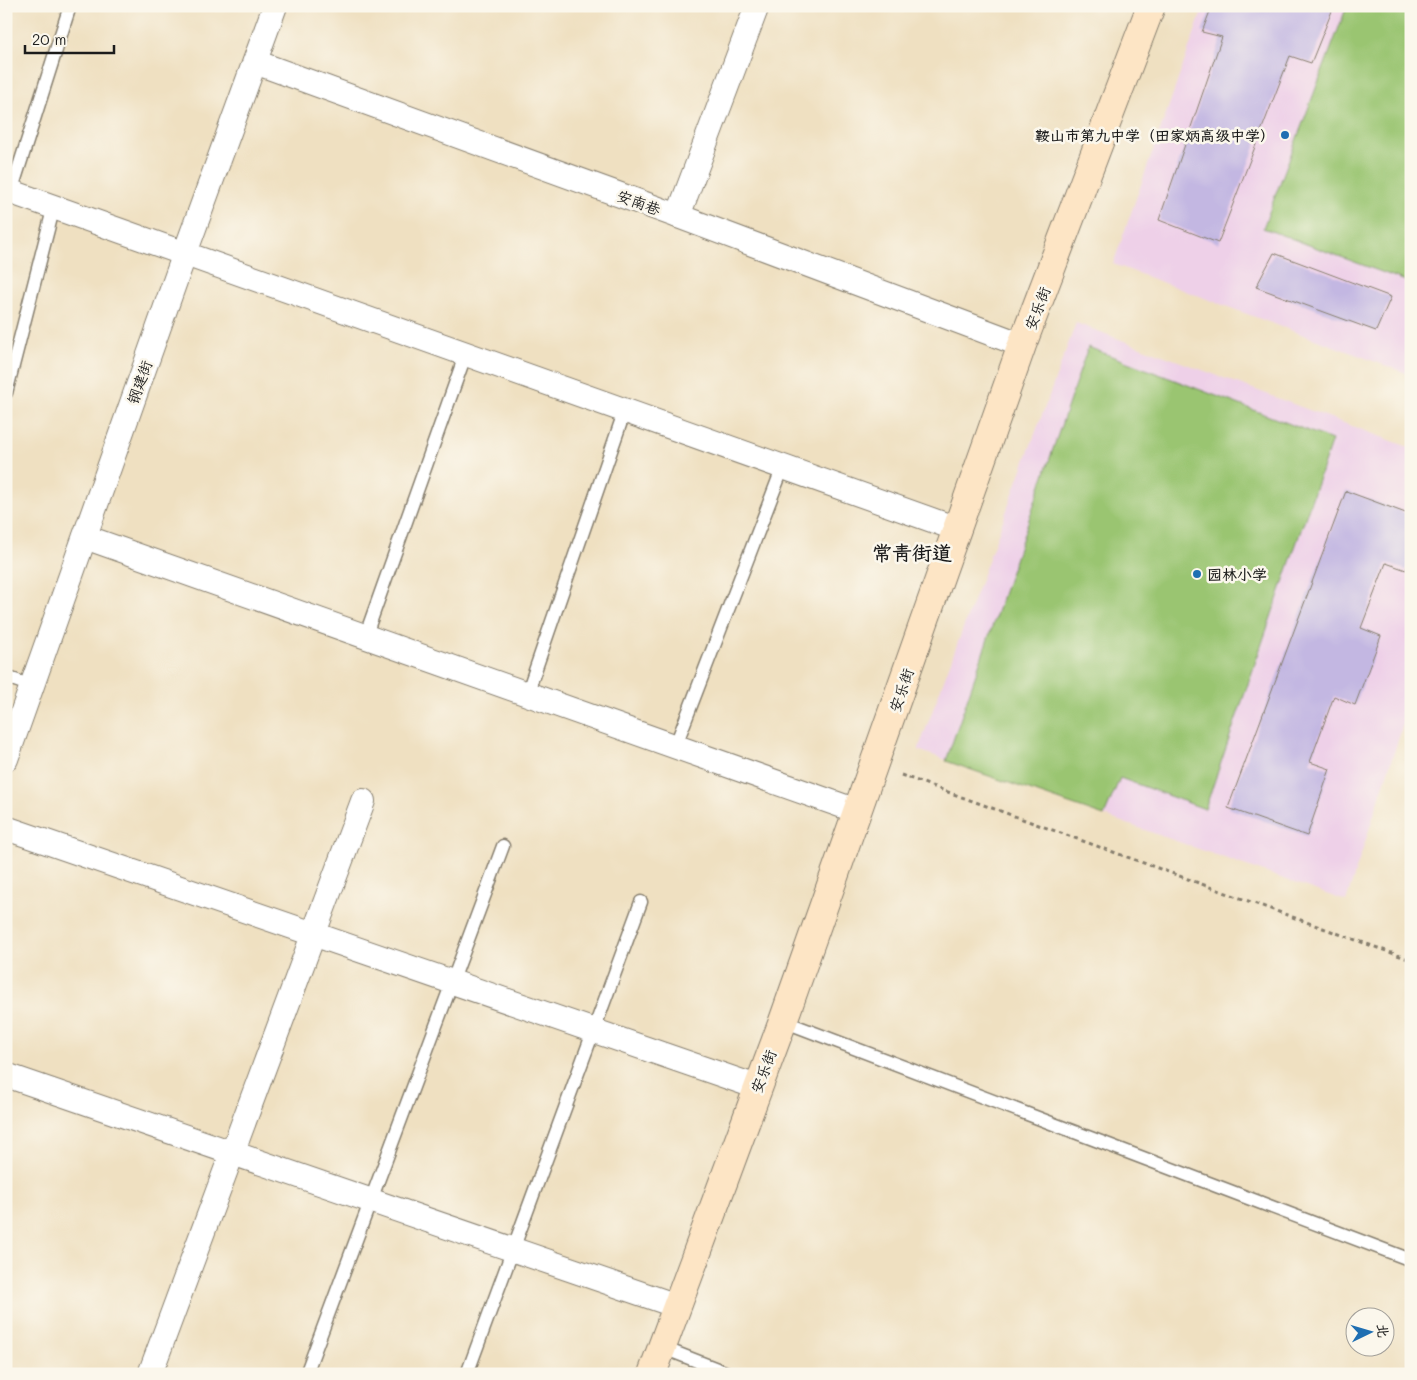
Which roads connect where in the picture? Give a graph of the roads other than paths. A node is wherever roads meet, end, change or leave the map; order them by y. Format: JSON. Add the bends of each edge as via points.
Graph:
{"nodes":[{"id":1,"x":70,"y":6,"type":"edge"},
{"id":2,"x":275,"y":6,"type":"edge"},
{"id":3,"x":757,"y":6,"type":"edge"},
{"id":4,"x":1151,"y":6,"type":"edge"},
{"id":5,"x":255,"y":62,"type":"junction"},
{"id":6,"x":9,"y":191,"type":"edge"},
{"id":7,"x":54,"y":206,"type":"junction"},
{"id":8,"x":678,"y":216,"type":"junction"},
{"id":9,"x":185,"y":253,"type":"junction"},
{"id":10,"x":1022,"y":346,"type":"junction"},
{"id":11,"x":466,"y":353,"type":"junction"},
{"id":12,"x":6,"y":393,"type":"edge"},
{"id":13,"x":626,"y":410,"type":"junction"},
{"id":14,"x":783,"y":467,"type":"junction"},
{"id":15,"x":957,"y":529,"type":"junction"},
{"id":16,"x":85,"y":537,"type":"junction"},
{"id":17,"x":365,"y":636,"type":"junction"},
{"id":18,"x":6,"y":676,"type":"edge"},
{"id":19,"x":32,"y":686,"type":"junction"},
{"id":20,"x":527,"y":694,"type":"junction"},
{"id":21,"x":675,"y":747,"type":"junction"},
{"id":22,"x":6,"y":759,"type":"edge"},
{"id":23,"x":363,"y":801,"type":"dead end"},
{"id":24,"x":857,"y":811,"type":"junction"},
{"id":25,"x":6,"y":828,"type":"edge"},
{"id":26,"x":503,"y":846,"type":"dead end"},
{"id":27,"x":641,"y":902,"type":"dead end"},
{"id":28,"x":314,"y":934,"type":"junction"},
{"id":29,"x":452,"y":982,"type":"junction"},
{"id":30,"x":783,"y":1020,"type":"junction"},
{"id":31,"x":593,"y":1031,"type":"junction"},
{"id":32,"x":6,"y":1075,"type":"edge"},
{"id":33,"x":757,"y":1087,"type":"junction"},
{"id":34,"x":232,"y":1153,"type":"junction"},
{"id":35,"x":370,"y":1200,"type":"junction"},
{"id":36,"x":513,"y":1249,"type":"junction"},
{"id":37,"x":1411,"y":1260,"type":"edge"},
{"id":38,"x":676,"y":1306,"type":"junction"},
{"id":39,"x":661,"y":1347,"type":"junction"},
{"id":40,"x":150,"y":1374,"type":"edge"},
{"id":41,"x":306,"y":1374,"type":"edge"},
{"id":42,"x":467,"y":1374,"type":"edge"},
{"id":43,"x":652,"y":1374,"type":"edge"},
{"id":44,"x":730,"y":1374,"type":"edge"}],
"edges":[{"from":1,"to":6,"type":"lane"},
{"from":2,"to":5,"type":"street","name":"钢建街"},
{"from":3,"to":8,"type":"street"},
{"from":4,"to":10,"type":"street","name":"安乐街"},
{"from":5,"to":8,"type":"street","name":"安南巷"},
{"from":5,"to":9,"type":"street","name":"钢建街"},
{"from":6,"to":7,"type":"street"},
{"from":7,"to":9,"type":"street"},
{"from":7,"to":12,"type":"lane"},
{"from":8,"to":10,"type":"street","name":"安南巷"},
{"from":9,"to":11,"type":"street"},
{"from":9,"to":16,"type":"street","name":"钢建街"},
{"from":10,"to":15,"type":"street","name":"安乐街"},
{"from":11,"to":13,"type":"street"},
{"from":11,"to":17,"type":"lane"},
{"from":13,"to":14,"type":"street"},
{"from":13,"to":20,"type":"lane"},
{"from":14,"to":15,"type":"street"},
{"from":14,"to":21,"type":"lane"},
{"from":15,"to":24,"type":"street","name":"安乐街"},
{"from":16,"to":17,"type":"street"},
{"from":16,"to":19,"type":"street","name":"钢建街"},
{"from":17,"to":20,"type":"street"},
{"from":18,"to":19,"type":"lane"},
{"from":19,"to":22,"type":"street","name":"钢建街"},
{"from":20,"to":21,"type":"street"},
{"from":21,"to":24,"type":"street"},
{"from":23,"to":28,"type":"street"},
{"from":24,"to":30,"type":"street","name":"安乐街"},
{"from":25,"to":28,"type":"street"},
{"from":26,"to":29,"type":"lane"},
{"from":27,"to":31,"type":"lane"},
{"from":28,"to":29,"type":"street"},
{"from":28,"to":34,"type":"street"},
{"from":29,"to":31,"type":"street"},
{"from":29,"to":35,"type":"lane"},
{"from":30,"to":33,"type":"street","name":"安乐街"},
{"from":30,"to":37,"type":"lane"},
{"from":31,"to":33,"type":"street"},
{"from":31,"to":36,"type":"lane"},
{"from":32,"to":34,"type":"street"},
{"from":33,"to":38,"type":"street","name":"安乐街"},
{"from":34,"to":35,"type":"street"},
{"from":34,"to":40,"type":"street"},
{"from":35,"to":36,"type":"street"},
{"from":35,"to":41,"type":"lane"},
{"from":36,"to":38,"type":"street"},
{"from":36,"to":42,"type":"lane"},
{"from":38,"to":39,"type":"street","name":"安乐街"},
{"from":39,"to":43,"type":"street","name":"安乐街"},
{"from":39,"to":44,"type":"lane"}]}
